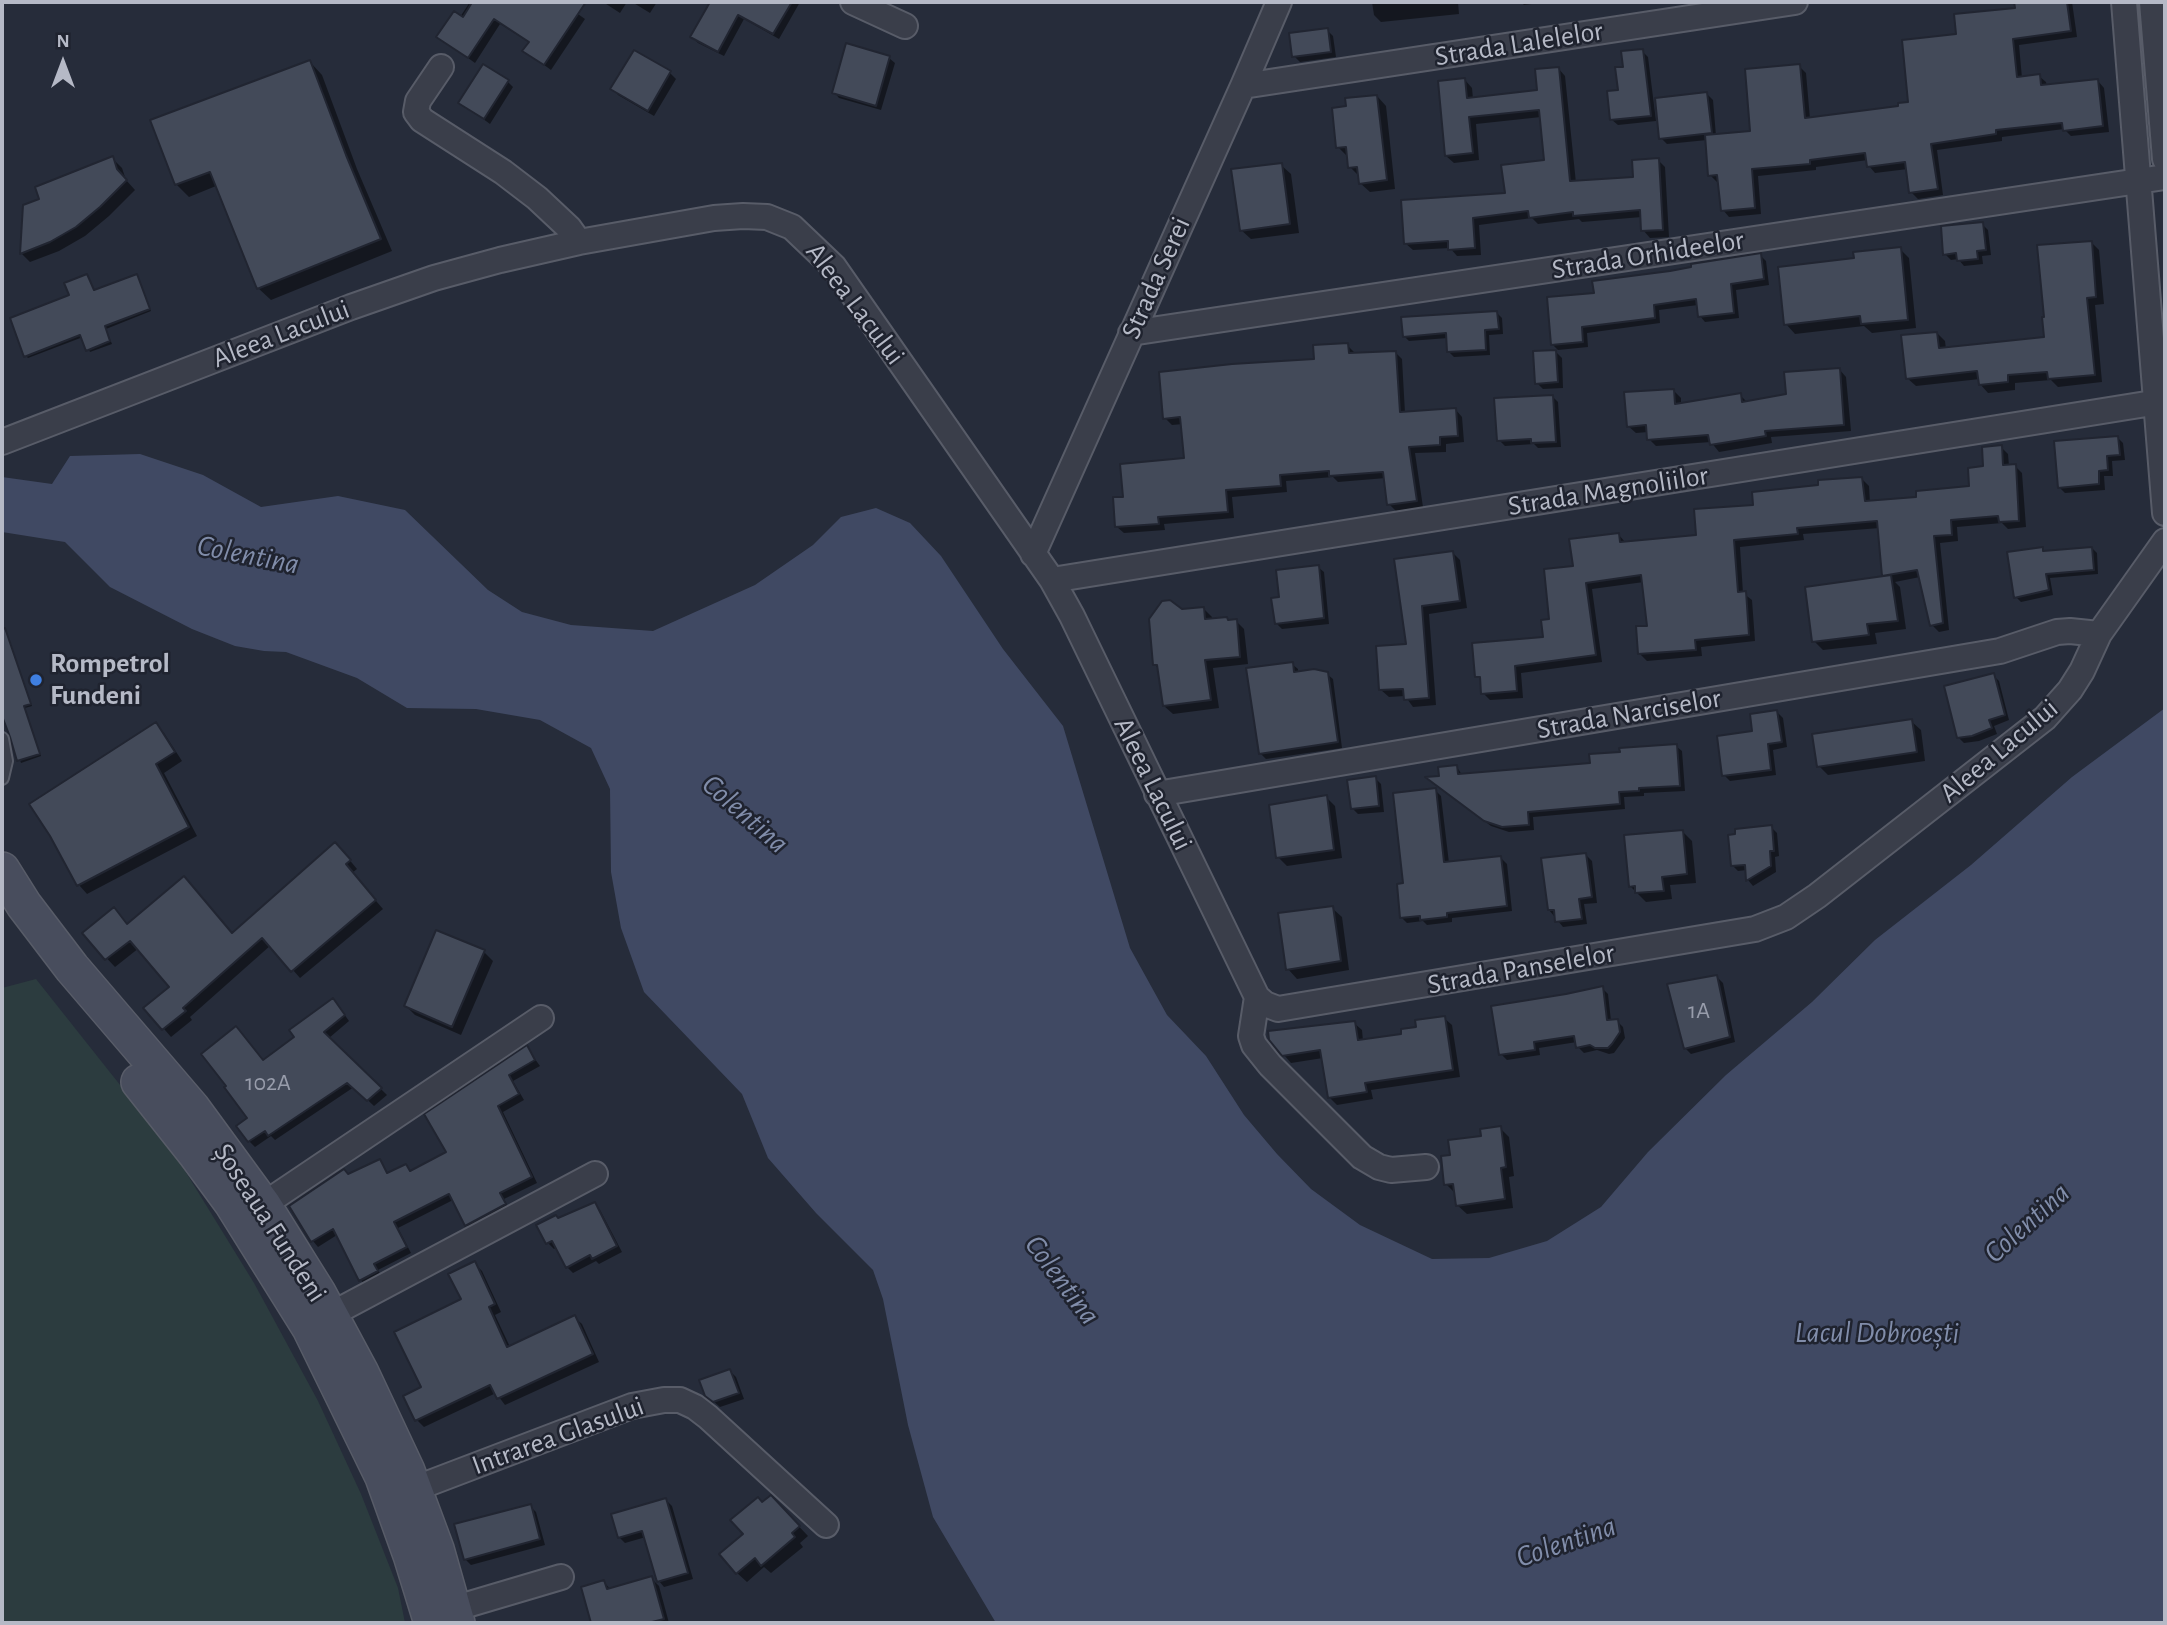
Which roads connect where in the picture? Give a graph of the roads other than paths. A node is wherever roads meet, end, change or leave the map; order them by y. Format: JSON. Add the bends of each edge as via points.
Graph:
{"nodes":[{"id":1,"x":853,"y":2,"type":"edge"},
{"id":2,"x":1279,"y":2,"type":"edge"},
{"id":3,"x":1795,"y":2,"type":"edge"},
{"id":4,"x":2123,"y":2,"type":"edge"},
{"id":5,"x":2152,"y":2,"type":"edge"},
{"id":6,"x":905,"y":26,"type":"dead end"},
{"id":7,"x":442,"y":67,"type":"dead end"},
{"id":8,"x":1243,"y":86,"type":"junction"},
{"id":9,"x":2165,"y":159,"type":"edge"},
{"id":10,"x":2165,"y":177,"type":"edge"},
{"id":11,"x":2138,"y":181,"type":"junction"},
{"id":12,"x":579,"y":242,"type":"junction"},
{"id":13,"x":1131,"y":333,"type":"junction"},
{"id":14,"x":2161,"y":402,"type":"edge"},
{"id":15,"x":2,"y":442,"type":"edge"},
{"id":16,"x":2165,"y":513,"type":"edge"},
{"id":17,"x":2165,"y":541,"type":"edge"},
{"id":18,"x":1033,"y":554,"type":"junction"},
{"id":19,"x":1052,"y":580,"type":"junction"},
{"id":20,"x":2099,"y":634,"type":"junction"},
{"id":21,"x":2,"y":739,"type":"edge"},
{"id":22,"x":2,"y":778,"type":"edge"},
{"id":23,"x":1157,"y":794,"type":"junction"},
{"id":24,"x":2,"y":870,"type":"edge"},
{"id":25,"x":2,"y":914,"type":"edge"},
{"id":26,"x":1786,"y":917,"type":"joint"},
{"id":27,"x":1257,"y":997,"type":"junction"},
{"id":28,"x":541,"y":1017,"type":"dead end"},
{"id":29,"x":1426,"y":1167,"type":"dead end"},
{"id":30,"x":596,"y":1174,"type":"dead end"},
{"id":31,"x":263,"y":1205,"type":"junction"},
{"id":32,"x":330,"y":1315,"type":"junction"},
{"id":33,"x":414,"y":1489,"type":"junction"},
{"id":34,"x":826,"y":1525,"type":"dead end"},
{"id":35,"x":561,"y":1577,"type":"dead end"},
{"id":36,"x":448,"y":1619,"type":"edge"}],
"edges":[{"from":1,"to":6,"type":"street"},
{"from":2,"to":8,"type":"street","name":"Strada Serei"},
{"from":3,"to":8,"type":"street","name":"Strada Lalelelor"},
{"from":4,"to":11,"type":"street"},
{"from":5,"to":9,"type":"street"},
{"from":7,"to":12,"type":"street","via":[[418,101],[416,112],[422,120],[537,198]]},
{"from":8,"to":13,"type":"street","name":"Strada Serei"},
{"from":10,"to":11,"type":"street","name":"Strada Orhideelor"},
{"from":11,"to":13,"type":"street","name":"Strada Orhideelor"},
{"from":11,"to":14,"type":"street"},
{"from":12,"to":15,"type":"street","name":"Aleea Lacului","via":[[434,278],[362,302]]},
{"from":12,"to":18,"type":"street","name":"Aleea Lacului","via":[[714,218],[767,217],[792,227],[846,284]]},
{"from":13,"to":18,"type":"street","name":"Strada Serei"},
{"from":14,"to":16,"type":"street"},
{"from":14,"to":19,"type":"street","name":"Strada Magnoliilor"},
{"from":17,"to":20,"type":"street","name":"Aleea Lacului"},
{"from":18,"to":19,"type":"street","name":"Aleea Lacului"},
{"from":19,"to":23,"type":"street","name":"Aleea Lacului"},
{"from":20,"to":23,"type":"street","name":"Strada Narciselor","via":[[2057,632],[2000,652]]},
{"from":20,"to":26,"type":"street","name":"Aleea Lacului","via":[[2070,690],[2045,718]]},
{"from":21,"to":22,"type":"lane","via":[[6,761]]},
{"from":23,"to":27,"type":"street","name":"Aleea Lacului"},
{"from":24,"to":31,"type":"main road","name":"Șoseaua Fundeni","via":[[44,932],[192,1108]]},
{"from":25,"to":36,"type":"main road","name":"Șoseaua Fundeni","via":[[196,1154],[285,1286],[383,1477],[411,1555]]},
{"from":26,"to":27,"type":"street","name":"Strada Panselelor","via":[[1755,929],[1291,1008],[1278,1009]]},
{"from":27,"to":29,"type":"street","via":[[1251,1036],[1270,1065],[1362,1157],[1391,1170]]},
{"from":28,"to":31,"type":"street"},
{"from":30,"to":32,"type":"street"},
{"from":31,"to":32,"type":"main road","name":"Șoseaua Fundeni"},
{"from":32,"to":33,"type":"main road","name":"Șoseaua Fundeni"},
{"from":33,"to":34,"type":"street","name":"Intrarea Glasului","via":[[632,1406],[680,1401],[708,1417]]},
{"from":33,"to":36,"type":"main road","name":"Șoseaua Fundeni","via":[[436,1549]]},
{"from":35,"to":36,"type":"street"}]}
